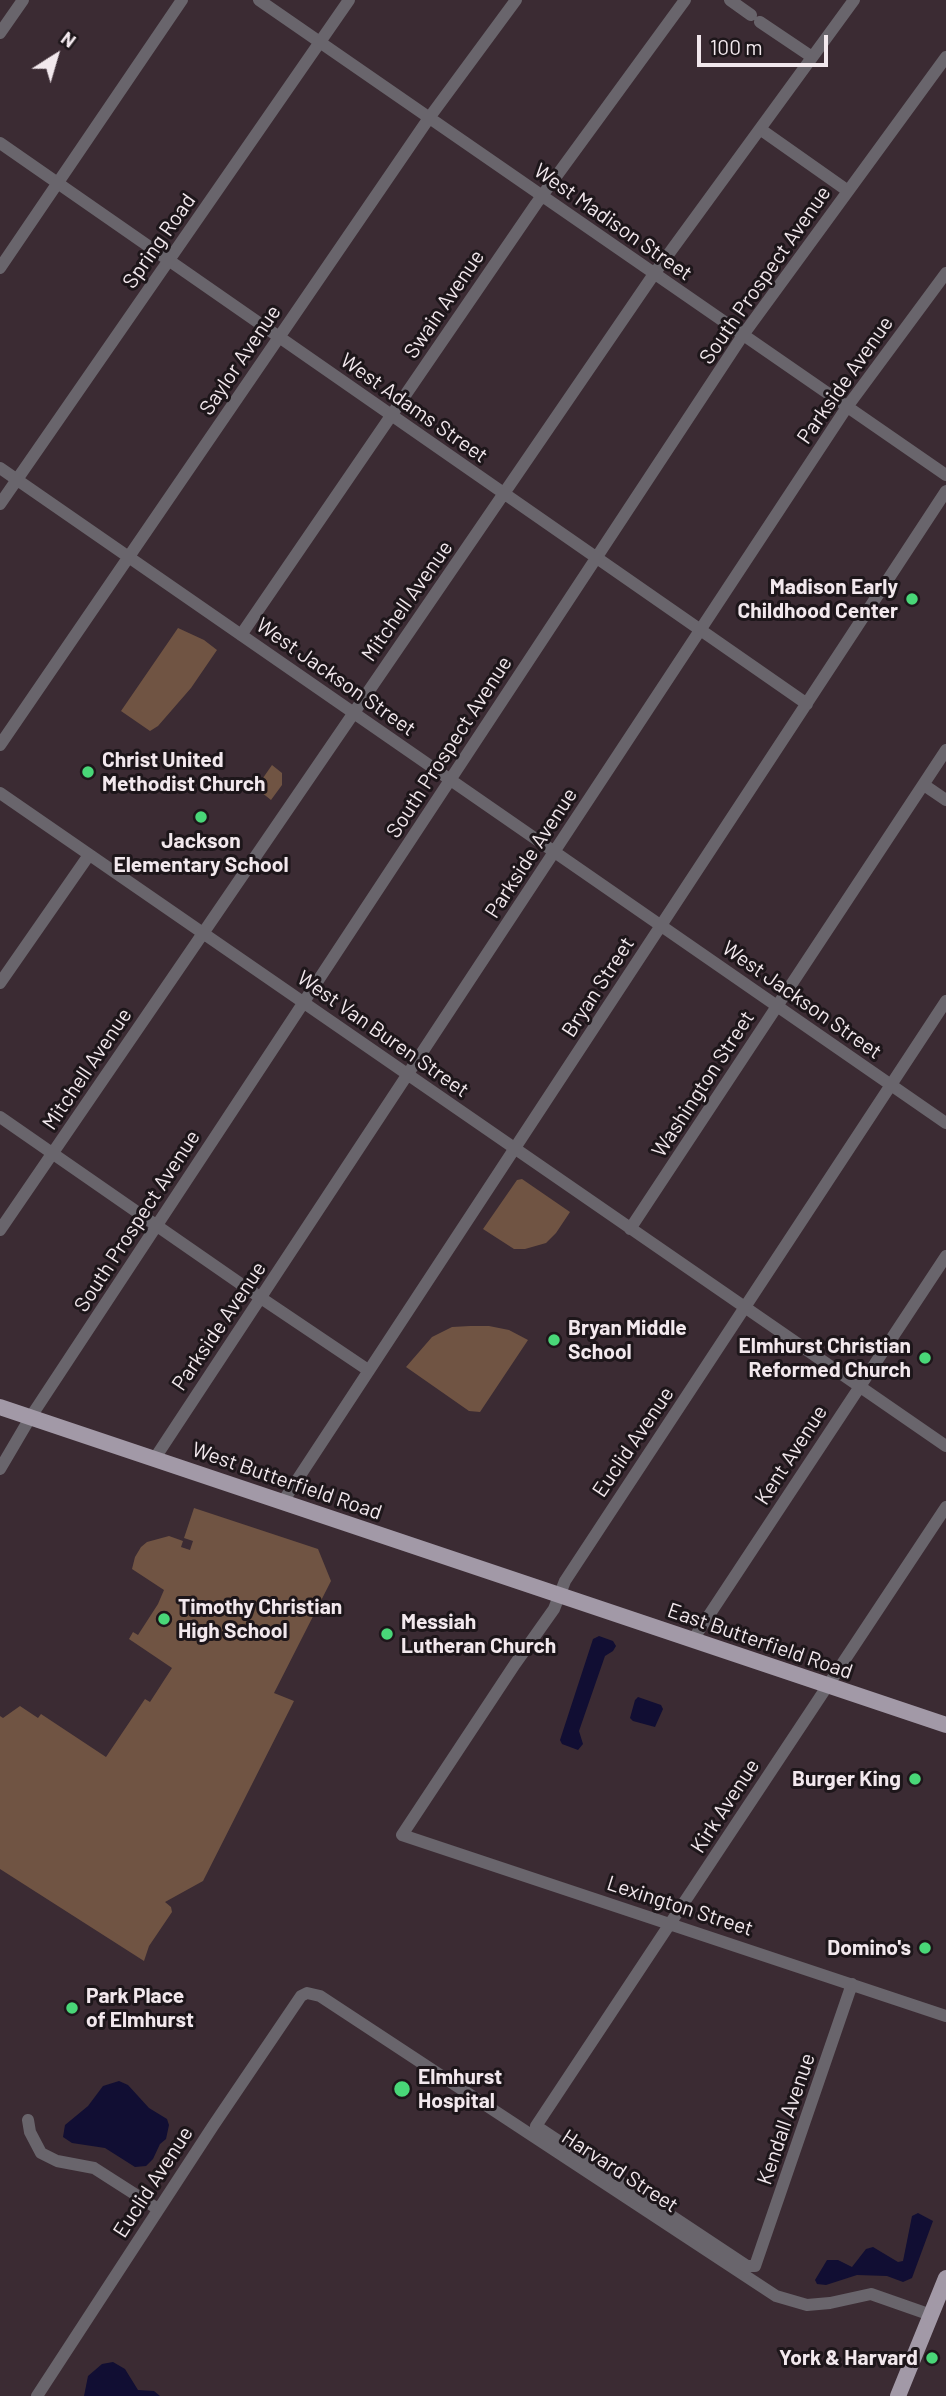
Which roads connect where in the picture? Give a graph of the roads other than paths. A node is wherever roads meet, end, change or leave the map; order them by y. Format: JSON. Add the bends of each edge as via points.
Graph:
{"nodes":[{"id":1,"x":23,"y":0,"type":"edge"},
{"id":2,"x":182,"y":0,"type":"edge"},
{"id":3,"x":258,"y":0,"type":"edge"},
{"id":4,"x":349,"y":0,"type":"edge"},
{"id":5,"x":516,"y":0,"type":"edge"},
{"id":6,"x":685,"y":0,"type":"edge"},
{"id":7,"x":730,"y":0,"type":"edge"},
{"id":8,"x":854,"y":0,"type":"edge"},
{"id":9,"x":0,"y":33,"type":"edge"},
{"id":10,"x":319,"y":43,"type":"junction"},
{"id":11,"x":813,"y":57,"type":"junction"},
{"id":12,"x":946,"y":57,"type":"edge"},
{"id":13,"x":429,"y":118,"type":"junction"},
{"id":14,"x":760,"y":129,"type":"junction"},
{"id":15,"x":0,"y":143,"type":"edge"},
{"id":16,"x":58,"y":183,"type":"junction"},
{"id":17,"x":848,"y":191,"type":"junction"},
{"id":18,"x":542,"y":196,"type":"junction"},
{"id":19,"x":169,"y":260,"type":"junction"},
{"id":20,"x":0,"y":268,"type":"edge"},
{"id":21,"x":946,"y":273,"type":"edge"},
{"id":22,"x":654,"y":274,"type":"junction"},
{"id":23,"x":743,"y":335,"type":"junction"},
{"id":24,"x":279,"y":338,"type":"junction"},
{"id":25,"x":848,"y":407,"type":"junction"},
{"id":26,"x":391,"y":415,"type":"junction"},
{"id":27,"x":0,"y":468,"type":"edge"},
{"id":28,"x":946,"y":475,"type":"edge"},
{"id":29,"x":16,"y":480,"type":"junction"},
{"id":30,"x":946,"y":491,"type":"edge"},
{"id":31,"x":504,"y":494,"type":"junction"},
{"id":32,"x":0,"y":504,"type":"edge"},
{"id":33,"x":130,"y":558,"type":"junction"},
{"id":34,"x":597,"y":558,"type":"junction"},
{"id":35,"x":701,"y":630,"type":"junction"},
{"id":36,"x":241,"y":635,"type":"junction"},
{"id":37,"x":807,"y":704,"type":"junction"},
{"id":38,"x":354,"y":712,"type":"junction"},
{"id":39,"x":0,"y":745,"type":"edge"},
{"id":40,"x":946,"y":750,"type":"edge"},
{"id":41,"x":451,"y":780,"type":"junction"},
{"id":42,"x":924,"y":785,"type":"junction"},
{"id":43,"x":0,"y":793,"type":"edge"},
{"id":44,"x":946,"y":800,"type":"edge"},
{"id":45,"x":555,"y":852,"type":"junction"},
{"id":46,"x":89,"y":855,"type":"junction"},
{"id":47,"x":661,"y":926,"type":"junction"},
{"id":48,"x":202,"y":933,"type":"junction"},
{"id":49,"x":0,"y":983,"type":"edge"},
{"id":50,"x":946,"y":1001,"type":"edge"},
{"id":51,"x":304,"y":1003,"type":"junction"},
{"id":52,"x":777,"y":1006,"type":"junction"},
{"id":53,"x":408,"y":1075,"type":"junction"},
{"id":54,"x":891,"y":1085,"type":"junction"},
{"id":55,"x":0,"y":1117,"type":"edge"},
{"id":56,"x":946,"y":1123,"type":"edge"},
{"id":57,"x":515,"y":1149,"type":"junction"},
{"id":58,"x":53,"y":1153,"type":"junction"},
{"id":59,"x":157,"y":1226,"type":"junction"},
{"id":60,"x":630,"y":1229,"type":"junction"},
{"id":61,"x":0,"y":1230,"type":"edge"},
{"id":62,"x":946,"y":1256,"type":"edge"},
{"id":63,"x":261,"y":1298,"type":"junction"},
{"id":64,"x":745,"y":1307,"type":"junction"},
{"id":65,"x":368,"y":1370,"type":"junction"},
{"id":66,"x":860,"y":1386,"type":"junction"},
{"id":67,"x":0,"y":1407,"type":"edge"},
{"id":68,"x":30,"y":1418,"type":"junction"},
{"id":69,"x":946,"y":1446,"type":"edge"},
{"id":70,"x":155,"y":1458,"type":"junction"},
{"id":71,"x":0,"y":1469,"type":"edge"},
{"id":72,"x":282,"y":1503,"type":"junction"},
{"id":73,"x":946,"y":1507,"type":"edge"},
{"id":74,"x":561,"y":1595,"type":"junction"},
{"id":75,"x":692,"y":1641,"type":"junction"},
{"id":76,"x":828,"y":1686,"type":"junction"},
{"id":77,"x":946,"y":1725,"type":"edge"},
{"id":78,"x":402,"y":1835,"type":"joint"},
{"id":79,"x":671,"y":1924,"type":"junction"},
{"id":80,"x":852,"y":1984,"type":"junction"},
{"id":81,"x":307,"y":1993,"type":"joint"},
{"id":82,"x":946,"y":2016,"type":"edge"},
{"id":83,"x":28,"y":2120,"type":"dead end"},
{"id":84,"x":536,"y":2126,"type":"joint"},
{"id":85,"x":158,"y":2209,"type":"junction"},
{"id":86,"x":755,"y":2266,"type":"joint"},
{"id":87,"x":946,"y":2278,"type":"edge"},
{"id":88,"x":931,"y":2315,"type":"junction"},
{"id":89,"x":37,"y":2396,"type":"edge"},
{"id":90,"x":898,"y":2396,"type":"edge"}],
"edges":[{"from":1,"to":9,"type":"street"},
{"from":2,"to":16,"type":"street"},
{"from":3,"to":10,"type":"street","name":"West Madison Street"},
{"from":4,"to":10,"type":"street","name":"Spring Road"},
{"from":5,"to":13,"type":"street","name":"Saylor Avenue"},
{"from":6,"to":18,"type":"street","name":"Swain Avenue"},
{"from":7,"to":11,"type":"street"},
{"from":8,"to":11,"type":"street","name":"Mitchell Avenue"},
{"from":10,"to":13,"type":"street","name":"West Madison Street"},
{"from":10,"to":19,"type":"street","name":"Spring Road"},
{"from":11,"to":14,"type":"street","name":"Mitchell Avenue"},
{"from":12,"to":17,"type":"street","name":"South Prospect Avenue"},
{"from":13,"to":18,"type":"street","name":"West Madison Street"},
{"from":13,"to":24,"type":"street","name":"Saylor Avenue"},
{"from":14,"to":17,"type":"street"},
{"from":14,"to":22,"type":"street","name":"Mitchell Avenue"},
{"from":15,"to":16,"type":"street","name":"West Adams Street"},
{"from":16,"to":19,"type":"street","name":"West Adams Street"},
{"from":16,"to":20,"type":"street"},
{"from":17,"to":23,"type":"street","name":"South Prospect Avenue"},
{"from":18,"to":22,"type":"street","name":"West Madison Street"},
{"from":18,"to":26,"type":"street","name":"Swain Avenue"},
{"from":19,"to":24,"type":"street","name":"West Adams Street"},
{"from":19,"to":29,"type":"street","name":"Spring Road"},
{"from":21,"to":25,"type":"street","name":"Parkside Avenue"},
{"from":22,"to":23,"type":"street","name":"West Madison Street"},
{"from":22,"to":31,"type":"street","name":"Mitchell Avenue"},
{"from":23,"to":25,"type":"street","name":"West Madison Street"},
{"from":23,"to":34,"type":"street","name":"South Prospect Avenue"},
{"from":24,"to":26,"type":"street","name":"West Adams Street"},
{"from":24,"to":33,"type":"street","name":"Saylor Avenue"},
{"from":25,"to":28,"type":"street","name":"West Madison Street"},
{"from":25,"to":35,"type":"street","name":"Parkside Avenue"},
{"from":26,"to":31,"type":"street","name":"West Adams Street"},
{"from":26,"to":36,"type":"street","name":"Swain Avenue"},
{"from":27,"to":29,"type":"street","name":"West Jackson Street"},
{"from":29,"to":32,"type":"street","name":"Spring Road"},
{"from":29,"to":33,"type":"street","name":"West Jackson Street"},
{"from":30,"to":37,"type":"street","name":"Bryan Street"},
{"from":31,"to":34,"type":"street","name":"West Adams Street"},
{"from":31,"to":38,"type":"street","name":"Mitchell Avenue"},
{"from":33,"to":36,"type":"street","name":"West Jackson Street"},
{"from":33,"to":39,"type":"street","name":"Saylor Avenue"},
{"from":34,"to":35,"type":"street","name":"West Adams Street"},
{"from":34,"to":41,"type":"street","name":"South Prospect Avenue"},
{"from":35,"to":37,"type":"street","name":"West Adams Street"},
{"from":35,"to":45,"type":"street","name":"Parkside Avenue"},
{"from":36,"to":38,"type":"street","name":"West Jackson Street"},
{"from":37,"to":47,"type":"street","name":"Bryan Street"},
{"from":38,"to":41,"type":"street","name":"West Jackson Street"},
{"from":38,"to":48,"type":"street","name":"Mitchell Avenue"},
{"from":40,"to":42,"type":"street","name":"Washington Street"},
{"from":41,"to":45,"type":"street","name":"West Jackson Street"},
{"from":41,"to":51,"type":"street","name":"South Prospect Avenue"},
{"from":42,"to":44,"type":"street"},
{"from":42,"to":52,"type":"street","name":"Washington Street"},
{"from":43,"to":46,"type":"street","name":"West Van Buren Street"},
{"from":45,"to":47,"type":"street","name":"West Jackson Street"},
{"from":45,"to":53,"type":"street","name":"Parkside Avenue"},
{"from":46,"to":48,"type":"street","name":"West Van Buren Street"},
{"from":46,"to":49,"type":"street"},
{"from":47,"to":52,"type":"street","name":"West Jackson Street"},
{"from":47,"to":57,"type":"street","name":"Bryan Street"},
{"from":48,"to":51,"type":"street","name":"West Van Buren Street"},
{"from":48,"to":58,"type":"street","name":"Mitchell Avenue"},
{"from":50,"to":54,"type":"street","name":"Euclid Avenue"},
{"from":51,"to":53,"type":"street","name":"West Van Buren Street"},
{"from":51,"to":59,"type":"street","name":"South Prospect Avenue"},
{"from":52,"to":54,"type":"street","name":"West Jackson Street"},
{"from":52,"to":60,"type":"street","name":"Washington Street"},
{"from":53,"to":57,"type":"street","name":"West Van Buren Street"},
{"from":53,"to":63,"type":"street","name":"Parkside Avenue"},
{"from":54,"to":56,"type":"street","name":"West Jackson Street"},
{"from":54,"to":64,"type":"street","name":"Euclid Avenue"},
{"from":55,"to":58,"type":"street"},
{"from":57,"to":60,"type":"street","name":"West Van Buren Street"},
{"from":57,"to":65,"type":"street","name":"Bryan Street"},
{"from":58,"to":59,"type":"street"},
{"from":58,"to":61,"type":"street","name":"Mitchell Avenue"},
{"from":59,"to":63,"type":"street"},
{"from":59,"to":68,"type":"street","name":"South Prospect Avenue"},
{"from":60,"to":64,"type":"street","name":"West Van Buren Street"},
{"from":62,"to":66,"type":"street","name":"Kent Avenue"},
{"from":63,"to":65,"type":"street"},
{"from":63,"to":70,"type":"street","name":"Parkside Avenue"},
{"from":64,"to":66,"type":"street","name":"West Van Buren Street"},
{"from":64,"to":74,"type":"street","name":"Euclid Avenue","via":[[565,1581]]},
{"from":65,"to":72,"type":"street","name":"Bryan Street"},
{"from":66,"to":69,"type":"street","name":"West Van Buren Street"},
{"from":66,"to":75,"type":"street","name":"Kent Avenue"},
{"from":67,"to":68,"type":"main road","name":"West Butterfield Road"},
{"from":68,"to":70,"type":"main road","name":"West Butterfield Road"},
{"from":68,"to":71,"type":"street","name":"South Prospect Avenue"},
{"from":70,"to":72,"type":"main road","name":"West Butterfield Road"},
{"from":72,"to":74,"type":"main road","name":"West Butterfield Road"},
{"from":73,"to":76,"type":"street","name":"Kirk Avenue"},
{"from":74,"to":75,"type":"main road","name":"East Butterfield Road"},
{"from":74,"to":78,"type":"street","name":"Euclid Avenue"},
{"from":75,"to":76,"type":"main road","name":"East Butterfield Road"},
{"from":76,"to":77,"type":"main road","name":"East Butterfield Road"},
{"from":76,"to":79,"type":"street","name":"Kirk Avenue"},
{"from":78,"to":79,"type":"street","name":"Lexington Street"},
{"from":79,"to":80,"type":"street","name":"Lexington Street"},
{"from":79,"to":84,"type":"street","name":"Kirk Avenue"},
{"from":80,"to":82,"type":"street","name":"Lexington Street"},
{"from":80,"to":86,"type":"street","name":"Kendall Avenue"},
{"from":81,"to":85,"type":"street","name":"Euclid Avenue"},
{"from":81,"to":88,"type":"street","name":"Harvard Street","via":[[320,1996],[776,2296],[807,2305],[872,2294]]},
{"from":83,"to":85,"type":"street","via":[[41,2153],[94,2168]]},
{"from":84,"to":86,"type":"street","name":"Harvard Street","via":[[747,2266]]},
{"from":85,"to":89,"type":"street","name":"Euclid Avenue"},
{"from":87,"to":88,"type":"main road"},
{"from":88,"to":90,"type":"main road"}]}
